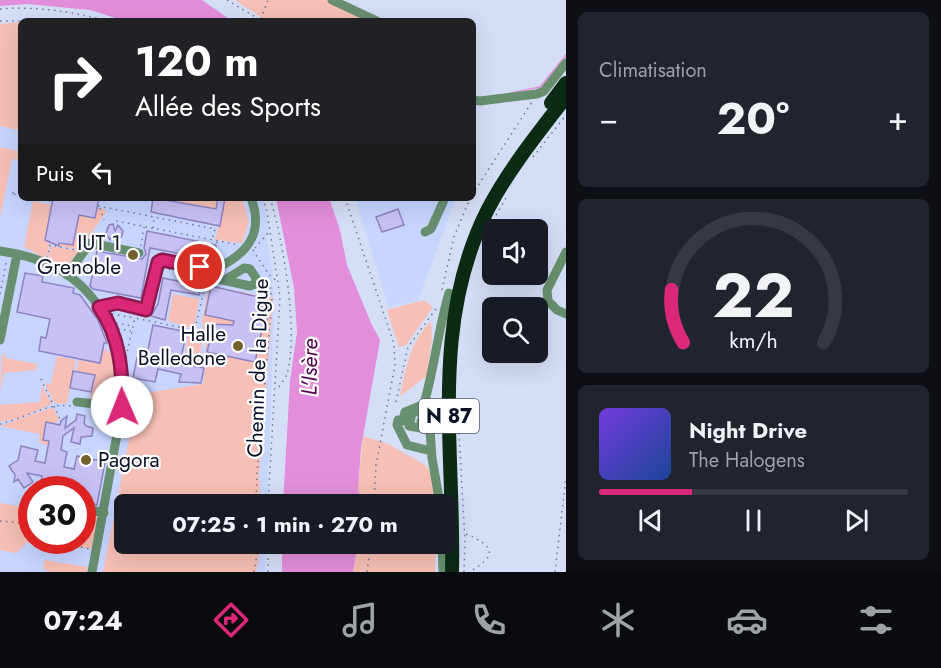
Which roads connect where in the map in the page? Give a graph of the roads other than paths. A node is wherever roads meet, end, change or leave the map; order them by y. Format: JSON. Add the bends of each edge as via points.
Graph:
{"nodes":[{"id":1,"x":332,"y":0,"type":"edge"},
{"id":2,"x":371,"y":18,"type":"edge"},
{"id":3,"x":566,"y":63,"type":"edge"},
{"id":4,"x":566,"y":83,"type":"edge"},
{"id":5,"x":566,"y":97,"type":"edge"},
{"id":6,"x":476,"y":100,"type":"edge"},
{"id":7,"x":252,"y":201,"type":"edge"},
{"id":8,"x":444,"y":201,"type":"edge"},
{"id":9,"x":425,"y":232,"type":"dead end"},
{"id":10,"x":566,"y":252,"type":"edge"},
{"id":11,"x":139,"y":253,"type":"road end"},
{"id":12,"x":17,"y":254,"type":"junction"},
{"id":13,"x":4,"y":255,"type":"edge"},
{"id":14,"x":212,"y":270,"type":"junction"},
{"id":15,"x":67,"y":275,"type":"junction"},
{"id":16,"x":225,"y":280,"type":"dead end"},
{"id":17,"x":444,"y":295,"type":"junction"},
{"id":18,"x":99,"y":307,"type":"junction"},
{"id":19,"x":566,"y":314,"type":"edge"},
{"id":20,"x":0,"y":340,"type":"edge"},
{"id":21,"x":73,"y":404,"type":"road end"},
{"id":22,"x":122,"y":407,"type":"junction"},
{"id":23,"x":423,"y":420,"type":"junction"},
{"id":24,"x":406,"y":423,"type":"junction"},
{"id":25,"x":431,"y":451,"type":"junction"},
{"id":26,"x":440,"y":494,"type":"edge"},
{"id":27,"x":442,"y":494,"type":"edge"},
{"id":28,"x":96,"y":511,"type":"edge"},
{"id":29,"x":104,"y":513,"type":"junction"},
{"id":30,"x":443,"y":554,"type":"edge"},
{"id":31,"x":92,"y":572,"type":"edge"},
{"id":32,"x":443,"y":572,"type":"edge"},
{"id":33,"x":452,"y":572,"type":"edge"}],
"edges":[{"from":1,"to":2,"type":"street"},
{"from":3,"to":6,"type":"street","via":[[544,91],[537,94]]},
{"from":4,"to":17,"type":"highway","number":"N 87","via":[[485,197]]},
{"from":5,"to":33,"type":"highway","number":"N 87","via":[[492,201],[473,242],[457,292],[448,373]]},
{"from":7,"to":14,"type":"street","via":[[257,216],[250,247]]},
{"from":8,"to":9,"type":"street","via":[[431,229]]},
{"from":10,"to":19,"type":"street","via":[[548,290],[548,301]]},
{"from":11,"to":15,"type":"street","via":[[90,243]]},
{"from":12,"to":13,"type":"street"},
{"from":12,"to":15,"type":"street","via":[[37,259]]},
{"from":12,"to":20,"type":"street"},
{"from":14,"to":16,"type":"street","via":[[213,278]]},
{"from":14,"to":18,"type":"street","via":[[162,260],[158,262],[146,310],[118,303]]},
{"from":15,"to":18,"type":"street"},
{"from":17,"to":23,"type":"street"},
{"from":17,"to":27,"type":"highway","number":"N 87","via":[[440,363]]},
{"from":18,"to":22,"type":"street","via":[[117,347]]},
{"from":21,"to":22,"type":"street"},
{"from":22,"to":29,"type":"street"},
{"from":23,"to":24,"type":"street"},
{"from":23,"to":24,"type":"street","via":[[405,412]]},
{"from":23,"to":25,"type":"street","via":[[430,430]]},
{"from":24,"to":25,"type":"street","via":[[398,420],[397,425],[407,445]]},
{"from":25,"to":26,"type":"street"},
{"from":28,"to":29,"type":"street"},
{"from":29,"to":31,"type":"street"},
{"from":30,"to":32,"type":"highway"}]}
